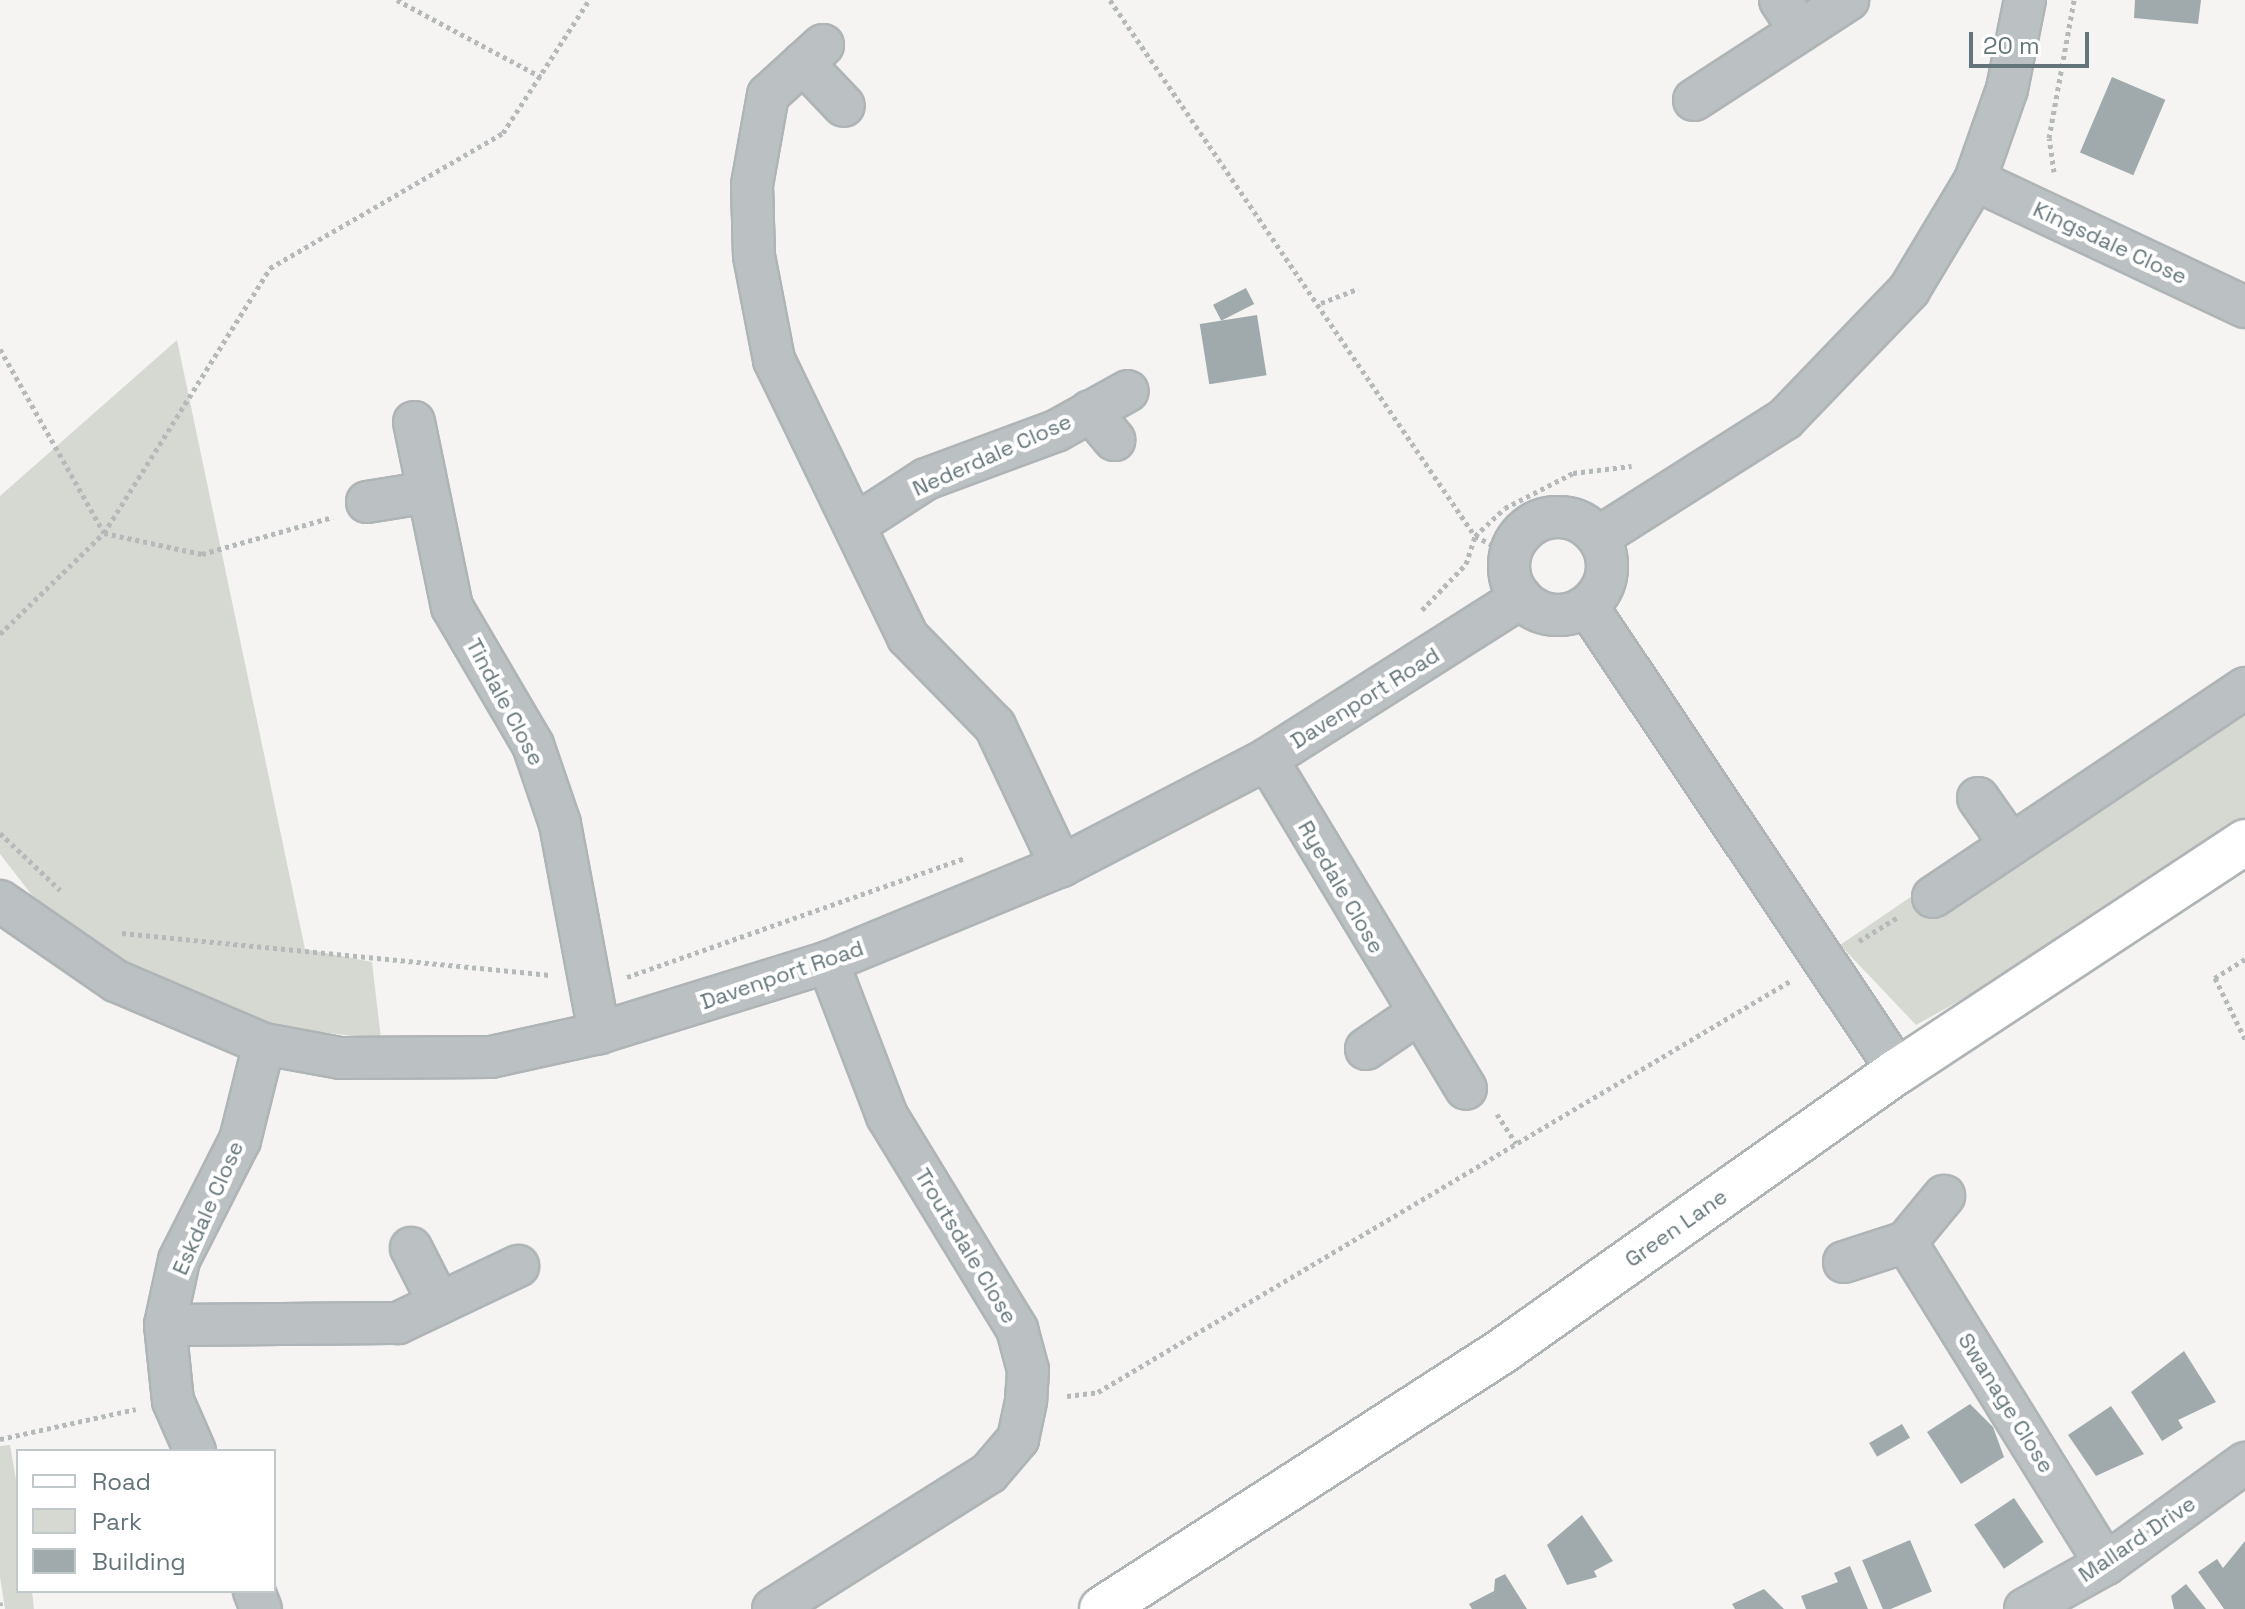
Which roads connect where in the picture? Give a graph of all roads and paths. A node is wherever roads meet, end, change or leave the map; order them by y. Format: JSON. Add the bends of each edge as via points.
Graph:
{"nodes":[{"id":1,"x":397,"y":0,"type":"edge"},
{"id":2,"x":589,"y":0,"type":"edge"},
{"id":3,"x":1110,"y":0,"type":"edge"},
{"id":4,"x":1848,"y":0,"type":"edge"},
{"id":5,"x":2025,"y":0,"type":"edge"},
{"id":6,"x":2074,"y":0,"type":"edge"},
{"id":7,"x":1790,"y":16,"type":"edge"},
{"id":8,"x":541,"y":77,"type":"junction"},
{"id":9,"x":1694,"y":100,"type":"dead end"},
{"id":10,"x":844,"y":106,"type":"dead end"},
{"id":11,"x":1975,"y":180,"type":"junction"},
{"id":12,"x":2046,"y":213,"type":"junction"},
{"id":13,"x":1358,"y":289,"type":"dead end"},
{"id":14,"x":1321,"y":303,"type":"junction"},
{"id":15,"x":2245,"y":307,"type":"edge"},
{"id":16,"x":0,"y":349,"type":"edge"},
{"id":17,"x":1128,"y":391,"type":"dead end"},
{"id":18,"x":414,"y":422,"type":"dead end"},
{"id":19,"x":1644,"y":459,"type":"dead end"},
{"id":20,"x":423,"y":493,"type":"junction"},
{"id":21,"x":367,"y":502,"type":"joint"},
{"id":22,"x":855,"y":525,"type":"junction"},
{"id":23,"x":104,"y":533,"type":"junction"},
{"id":24,"x":1475,"y":536,"type":"junction"},
{"id":25,"x":1599,"y":537,"type":"junction"},
{"id":26,"x":1510,"y":554,"type":"junction"},
{"id":27,"x":1521,"y":598,"type":"junction"},
{"id":28,"x":1587,"y":606,"type":"junction"},
{"id":29,"x":1413,"y":620,"type":"dead end"},
{"id":30,"x":0,"y":634,"type":"edge"},
{"id":31,"x":2245,"y":688,"type":"edge"},
{"id":32,"x":1267,"y":759,"type":"junction"},
{"id":33,"x":1978,"y":798,"type":"dead end"},
{"id":34,"x":0,"y":833,"type":"edge"},
{"id":35,"x":2245,"y":842,"type":"edge"},
{"id":36,"x":2011,"y":845,"type":"junction"},
{"id":37,"x":969,"y":857,"type":"dead end"},
{"id":38,"x":1061,"y":866,"type":"junction"},
{"id":39,"x":1933,"y":897,"type":"joint"},
{"id":40,"x":69,"y":898,"type":"dead end"},
{"id":41,"x":0,"y":901,"type":"edge"},
{"id":42,"x":104,"y":931,"type":"dead end"},
{"id":43,"x":2245,"y":959,"type":"edge"},
{"id":44,"x":1827,"y":960,"type":"junction"},
{"id":45,"x":828,"y":962,"type":"junction"},
{"id":46,"x":586,"y":978,"type":"junction"},
{"id":47,"x":1416,"y":1015,"type":"junction"},
{"id":48,"x":599,"y":1033,"type":"junction"},
{"id":49,"x":2245,"y":1039,"type":"edge"},
{"id":50,"x":264,"y":1044,"type":"junction"},
{"id":51,"x":1366,"y":1049,"type":"dead end"},
{"id":52,"x":1898,"y":1071,"type":"junction"},
{"id":53,"x":1466,"y":1089,"type":"dead end"},
{"id":54,"x":1944,"y":1196,"type":"dead end"},
{"id":55,"x":1906,"y":1242,"type":"junction"},
{"id":56,"x":411,"y":1248,"type":"dead end"},
{"id":57,"x":1844,"y":1262,"type":"dead end"},
{"id":58,"x":518,"y":1266,"type":"dead end"},
{"id":59,"x":439,"y":1303,"type":"junction"},
{"id":60,"x":165,"y":1325,"type":"junction"},
{"id":61,"x":1026,"y":1400,"type":"junction"},
{"id":62,"x":173,"y":1401,"type":"junction"},
{"id":63,"x":0,"y":1439,"type":"edge"},
{"id":64,"x":194,"y":1449,"type":"edge"},
{"id":65,"x":2245,"y":1463,"type":"edge"},
{"id":66,"x":2106,"y":1564,"type":"junction"},
{"id":67,"x":0,"y":1602,"type":"edge"},
{"id":68,"x":1,"y":1609,"type":"edge"},
{"id":69,"x":773,"y":1609,"type":"edge"},
{"id":70,"x":1102,"y":1609,"type":"edge"},
{"id":71,"x":2025,"y":1609,"type":"edge"}],
"edges":[{"from":1,"to":8,"type":"path"},
{"from":2,"to":8,"type":"path"},
{"from":3,"to":14,"type":"path"},
{"from":4,"to":7,"type":"street"},
{"from":5,"to":11,"type":"street","via":[[2007,89]]},
{"from":6,"to":12,"type":"path","via":[[2049,138],[2055,182]]},
{"from":7,"to":9,"type":"street"},
{"from":8,"to":23,"type":"path","via":[[503,133],[270,268]]},
{"from":10,"to":22,"type":"street","via":[[813,54],[768,95],[752,185],[754,256],[774,360]]},
{"from":11,"to":12,"type":"street","name":"Kingsdale Close"},
{"from":11,"to":25,"type":"street","via":[[1909,290],[1785,419]]},
{"from":12,"to":15,"type":"street","name":"Kingsdale Close"},
{"from":13,"to":14,"type":"path"},
{"from":14,"to":24,"type":"path"},
{"from":16,"to":23,"type":"path"},
{"from":17,"to":22,"type":"street","name":"Nederdale Close","via":[[1102,426],[926,479]]},
{"from":18,"to":20,"type":"street","name":"Tindale Close"},
{"from":19,"to":24,"type":"path","via":[[1537,488]]},
{"from":20,"to":21,"type":"street"},
{"from":20,"to":46,"type":"street","name":"Tindale Close","via":[[452,607],[533,745],[560,824]]},
{"from":21,"to":23,"type":"path","via":[[296,533],[202,554]]},
{"from":22,"to":38,"type":"street","via":[[908,637],[995,726]]},
{"from":23,"to":30,"type":"path"},
{"from":24,"to":26,"type":"path"},
{"from":24,"to":29,"type":"path","via":[[1466,564]]},
{"from":25,"to":26,"type":"street","via":[[1562,516],[1524,528]]},
{"from":25,"to":28,"type":"street","via":[[1608,561],[1602,588]]},
{"from":26,"to":27,"type":"street"},
{"from":27,"to":28,"type":"street","via":[[1541,612],[1565,614]]},
{"from":27,"to":32,"type":"street","name":"Davenport Road"},
{"from":28,"to":44,"type":"street"},
{"from":31,"to":36,"type":"street"},
{"from":32,"to":38,"type":"street","name":"Davenport Road"},
{"from":32,"to":47,"type":"street","name":"Ryedale Close"},
{"from":33,"to":36,"type":"street"},
{"from":34,"to":40,"type":"path"},
{"from":35,"to":52,"type":"main road","name":"Green Lane"},
{"from":36,"to":39,"type":"street"},
{"from":37,"to":46,"type":"path","via":[[624,978]]},
{"from":38,"to":45,"type":"street","name":"Davenport Road"},
{"from":39,"to":44,"type":"path"},
{"from":41,"to":50,"type":"street","name":"Davenport Road","via":[[116,981]]},
{"from":42,"to":46,"type":"path"},
{"from":43,"to":49,"type":"path","via":[[2215,978]]},
{"from":44,"to":52,"type":"street"},
{"from":44,"to":61,"type":"path","via":[[1098,1392]]},
{"from":45,"to":48,"type":"street","name":"Davenport Road"},
{"from":45,"to":61,"type":"street","name":"Troutsdale Close","via":[[887,1116],[1017,1329],[1028,1370]]},
{"from":46,"to":48,"type":"street","name":"Tindale Close"},
{"from":47,"to":51,"type":"street"},
{"from":47,"to":53,"type":"street","name":"Ryedale Close"},
{"from":48,"to":50,"type":"street","name":"Davenport Road","via":[[491,1057],[402,1061]]},
{"from":50,"to":60,"type":"street","name":"Eskdale Close","via":[[240,1140],[179,1260]]},
{"from":52,"to":70,"type":"main road","name":"Green Lane","via":[[1505,1349]]},
{"from":54,"to":55,"type":"street"},
{"from":55,"to":57,"type":"street"},
{"from":55,"to":66,"type":"street","name":"Swanage Close"},
{"from":56,"to":59,"type":"street"},
{"from":58,"to":59,"type":"street"},
{"from":59,"to":60,"type":"street","via":[[398,1323],[355,1329]]},
{"from":60,"to":62,"type":"street","name":"Eskdale Close"},
{"from":61,"to":69,"type":"street","name":"Troutsdale Close","via":[[1018,1439],[989,1473]]},
{"from":62,"to":63,"type":"path"},
{"from":62,"to":64,"type":"street","name":"Eskdale Close"},
{"from":65,"to":66,"type":"street","name":"Mallard Drive"},
{"from":66,"to":71,"type":"street","name":"Mallard Drive"},
{"from":67,"to":68,"type":"path"}]}
